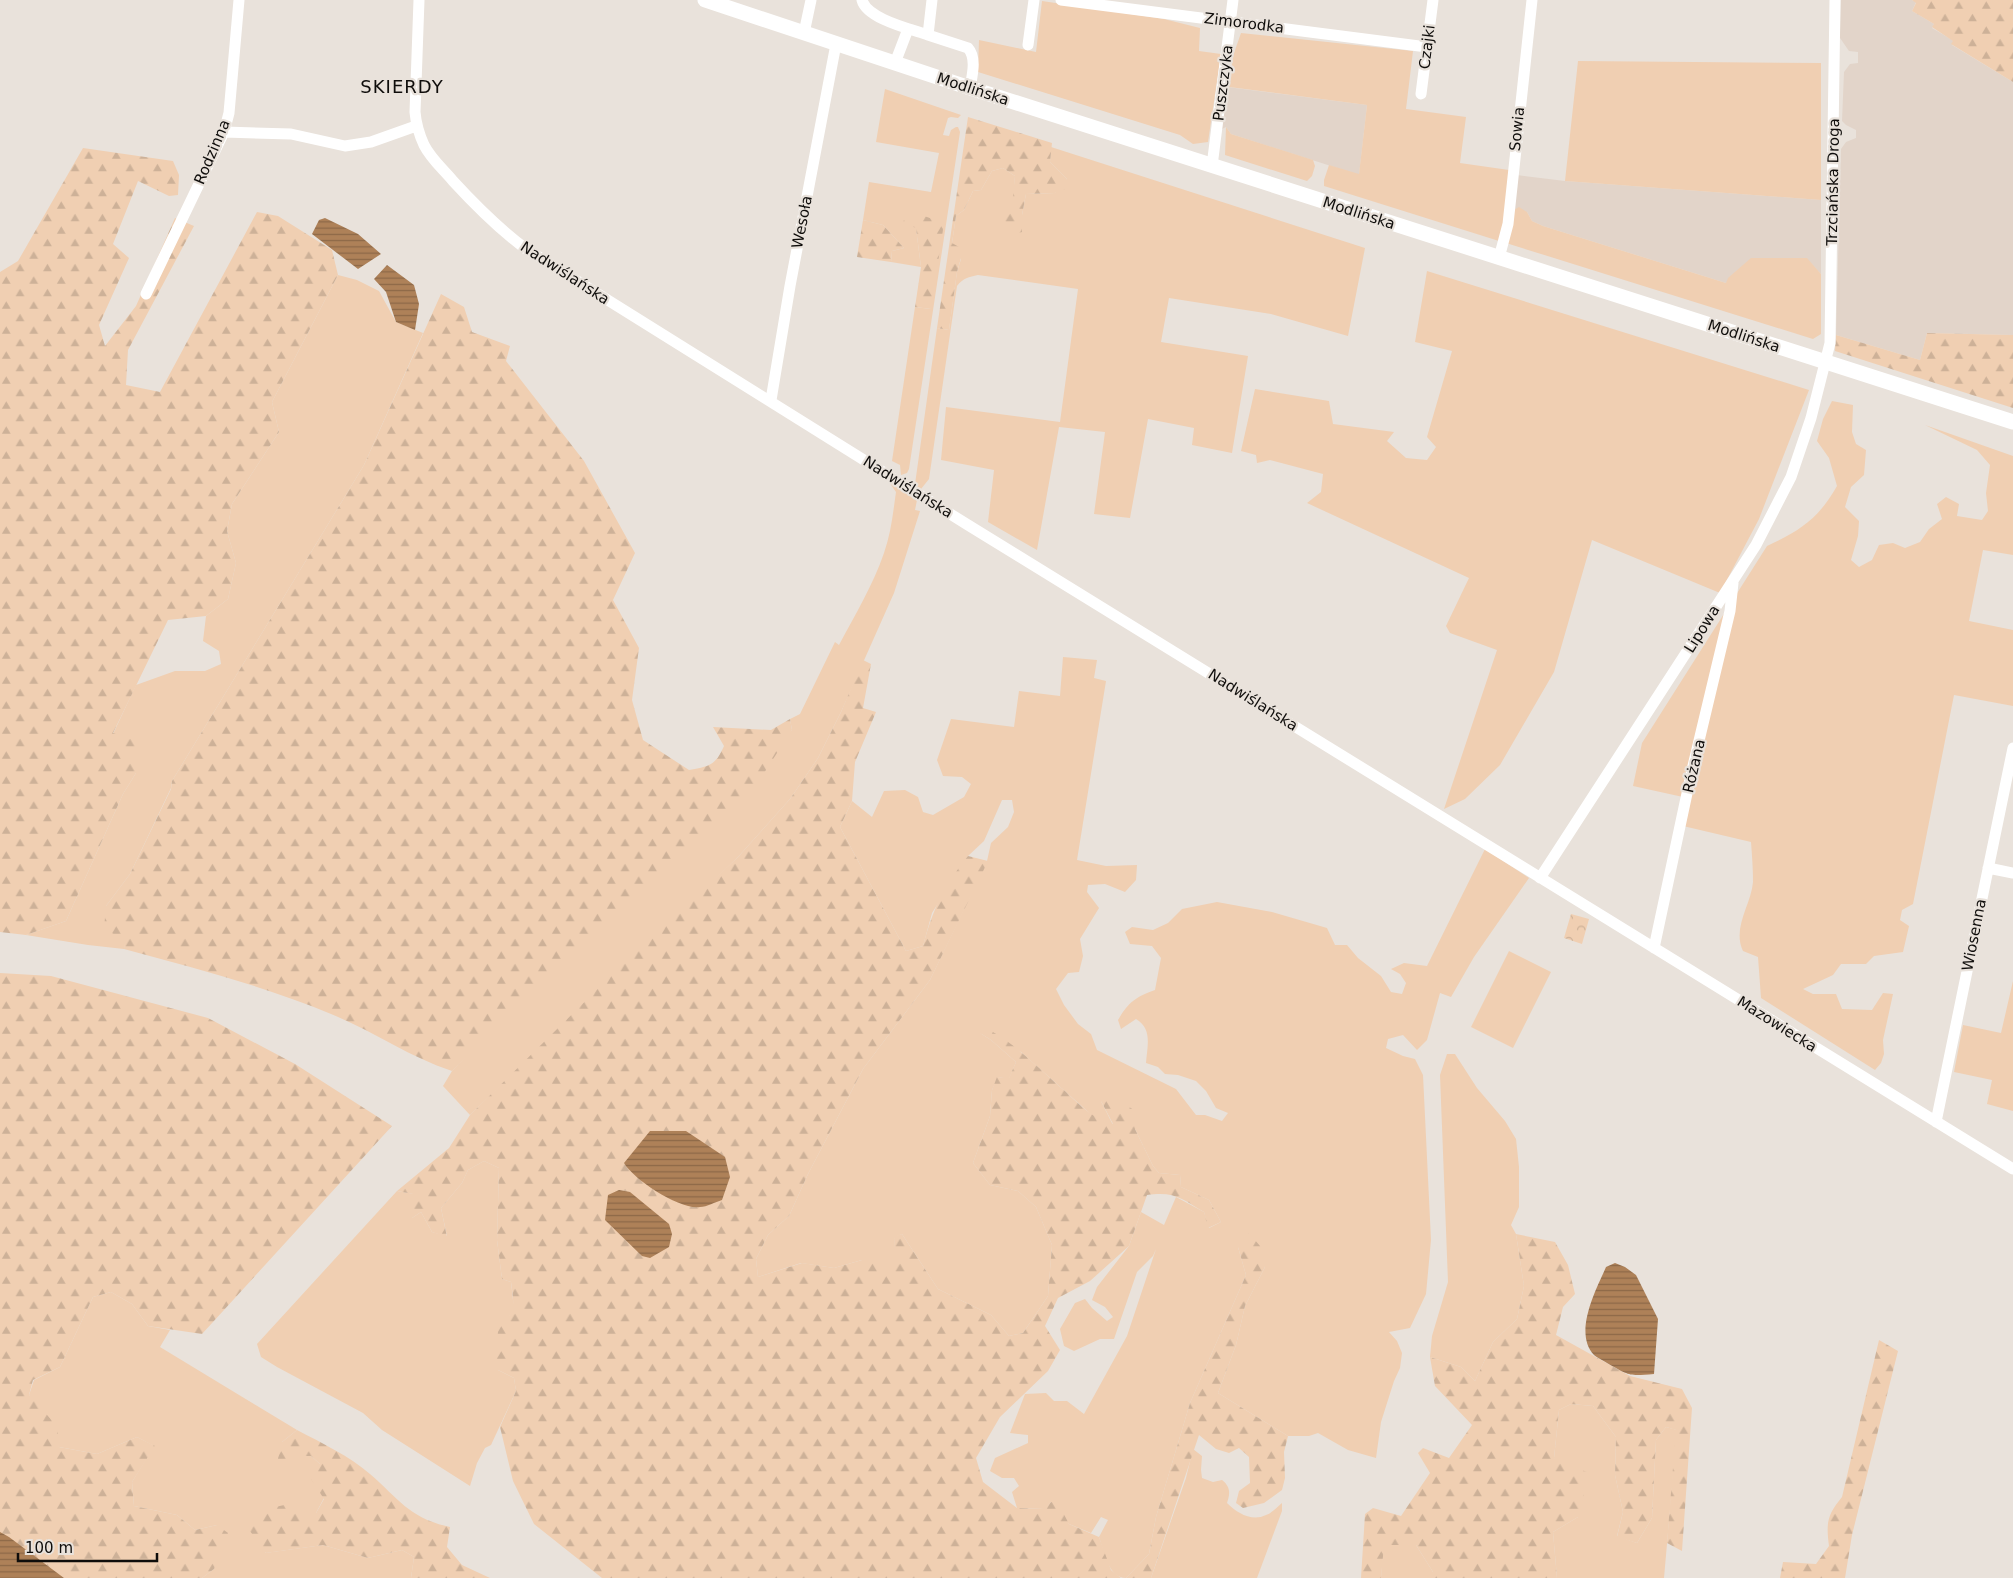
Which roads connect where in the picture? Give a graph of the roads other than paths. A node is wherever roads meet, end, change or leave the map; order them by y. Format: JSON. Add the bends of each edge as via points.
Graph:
{"nodes":[{"id":1,"x":239,"y":0,"type":"edge"},
{"id":2,"x":419,"y":0,"type":"edge"},
{"id":3,"x":811,"y":0,"type":"edge"},
{"id":4,"x":862,"y":0,"type":"edge"},
{"id":5,"x":932,"y":0,"type":"edge"},
{"id":6,"x":1034,"y":0,"type":"edge"},
{"id":7,"x":1061,"y":0,"type":"edge"},
{"id":8,"x":1234,"y":0,"type":"edge"},
{"id":9,"x":1433,"y":0,"type":"edge"},
{"id":10,"x":1532,"y":0,"type":"edge"},
{"id":11,"x":1835,"y":0,"type":"edge"},
{"id":12,"x":712,"y":1,"type":"edge"},
{"id":13,"x":1231,"y":22,"type":"junction"},
{"id":14,"x":908,"y":28,"type":"junction"},
{"id":15,"x":804,"y":33,"type":"junction"},
{"id":16,"x":928,"y":35,"type":"junction"},
{"id":17,"x":836,"y":44,"type":"junction"},
{"id":18,"x":1028,"y":45,"type":"dead end"},
{"id":19,"x":1427,"y":47,"type":"junction"},
{"id":20,"x":895,"y":63,"type":"junction"},
{"id":21,"x":970,"y":88,"type":"junction"},
{"id":22,"x":1421,"y":94,"type":"dead end"},
{"id":23,"x":416,"y":126,"type":"junction"},
{"id":24,"x":224,"y":132,"type":"junction"},
{"id":25,"x":1212,"y":166,"type":"junction"},
{"id":26,"x":1498,"y":258,"type":"junction"},
{"id":27,"x":146,"y":294,"type":"dead end"},
{"id":28,"x":1827,"y":363,"type":"junction"},
{"id":29,"x":771,"y":400,"type":"junction"},
{"id":30,"x":2013,"y":422,"type":"edge"},
{"id":31,"x":1733,"y":583,"type":"junction"},
{"id":32,"x":2013,"y":748,"type":"edge"},
{"id":33,"x":1988,"y":868,"type":"junction"},
{"id":34,"x":2013,"y":873,"type":"edge"},
{"id":35,"x":1540,"y":878,"type":"junction"},
{"id":36,"x":1654,"y":948,"type":"junction"},
{"id":37,"x":1936,"y":1122,"type":"junction"},
{"id":38,"x":2013,"y":1169,"type":"edge"}],
"edges":[{"from":1,"to":24,"type":"street","name":"Rodzinna","via":[[229,113]]},
{"from":2,"to":23,"type":"street","name":"Nadwiślańska"},
{"from":3,"to":15,"type":"street"},
{"from":4,"to":14,"type":"street","via":[[874,14]]},
{"from":5,"to":16,"type":"street"},
{"from":6,"to":18,"type":"street"},
{"from":7,"to":13,"type":"street","name":"Zimorodka"},
{"from":8,"to":13,"type":"street","name":"Puszczyka"},
{"from":9,"to":19,"type":"street","name":"Czajki"},
{"from":10,"to":26,"type":"street","name":"Sowia","via":[[1508,224]]},
{"from":11,"to":28,"type":"street","name":"Trzciańska Droga","via":[[1830,343]]},
{"from":12,"to":15,"type":"main road","name":"Modlińska"},
{"from":13,"to":19,"type":"street","name":"Zimorodka"},
{"from":13,"to":25,"type":"street","name":"Puszczyka"},
{"from":14,"to":16,"type":"street"},
{"from":14,"to":20,"type":"street"},
{"from":15,"to":17,"type":"main road","name":"Modlińska"},
{"from":16,"to":21,"type":"street","via":[[972,52]]},
{"from":17,"to":20,"type":"main road","name":"Modlińska"},
{"from":17,"to":29,"type":"street","name":"Wesoła"},
{"from":19,"to":22,"type":"street","name":"Czajki"},
{"from":20,"to":21,"type":"main road","name":"Modlińska"},
{"from":21,"to":25,"type":"main road","name":"Modlińska"},
{"from":23,"to":24,"type":"street","via":[[371,142],[345,146],[291,134]]},
{"from":23,"to":29,"type":"street","name":"Nadwiślańska","via":[[432,158],[506,235],[589,290]]},
{"from":24,"to":27,"type":"street","name":"Rodzinna"},
{"from":25,"to":26,"type":"main road","name":"Modlińska"},
{"from":26,"to":28,"type":"main road","name":"Modlińska"},
{"from":28,"to":30,"type":"main road","name":"Modlińska"},
{"from":28,"to":31,"type":"street","name":"Lipowa","via":[[1791,476]]},
{"from":29,"to":35,"type":"street","name":"Nadwiślańska"},
{"from":31,"to":35,"type":"street","name":"Lipowa"},
{"from":31,"to":36,"type":"street","name":"Różana","via":[[1730,611]]},
{"from":32,"to":33,"type":"street","name":"Wiosenna"},
{"from":33,"to":34,"type":"street"},
{"from":33,"to":37,"type":"street","name":"Wiosenna"},
{"from":35,"to":36,"type":"street","name":"Mazowiecka"},
{"from":36,"to":37,"type":"street","name":"Mazowiecka"},
{"from":37,"to":38,"type":"street","name":"Mazowiecka"}]}
